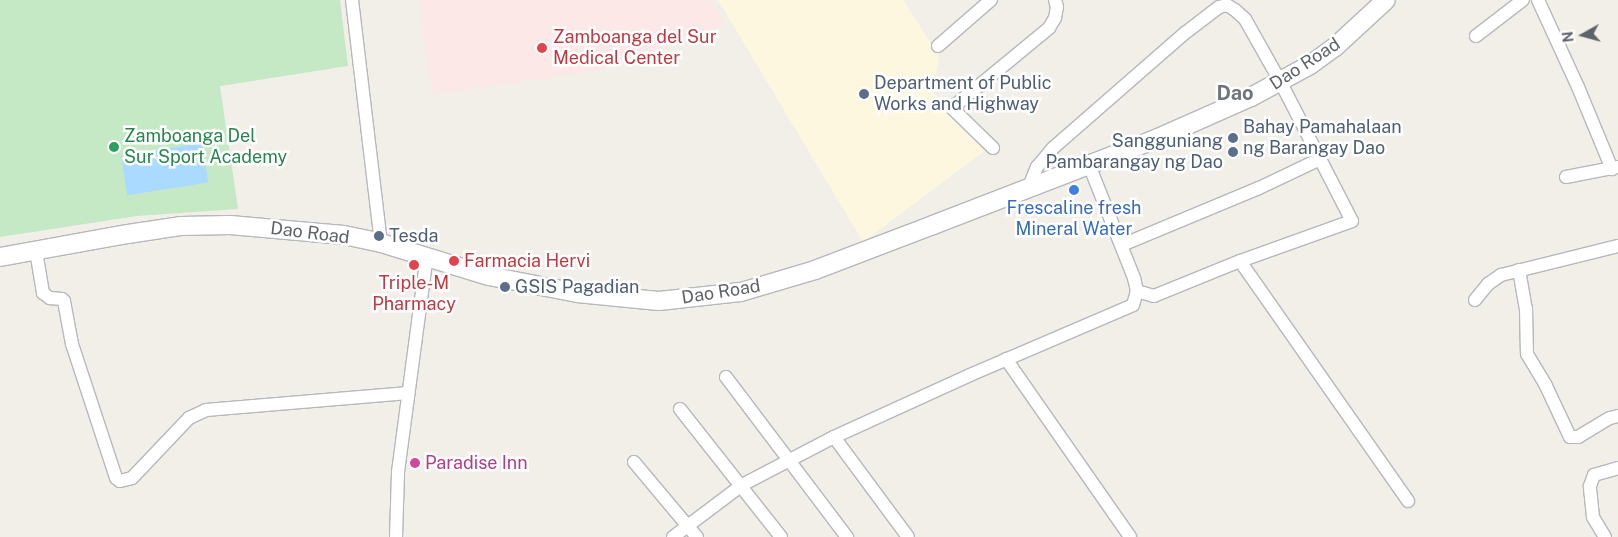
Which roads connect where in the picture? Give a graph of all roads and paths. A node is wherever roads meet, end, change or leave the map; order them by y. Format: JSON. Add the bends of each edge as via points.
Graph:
{"nodes":[{"id":1,"x":352,"y":0,"type":"edge"},
{"id":2,"x":991,"y":0,"type":"edge"},
{"id":3,"x":1055,"y":0,"type":"edge"},
{"id":4,"x":1386,"y":0,"type":"edge"},
{"id":5,"x":1523,"y":0,"type":"edge"},
{"id":6,"x":1538,"y":0,"type":"edge"},
{"id":7,"x":1476,"y":36,"type":"dead end"},
{"id":8,"x":938,"y":46,"type":"dead end"},
{"id":9,"x":1281,"y":83,"type":"junction"},
{"id":10,"x":993,"y":148,"type":"dead end"},
{"id":11,"x":1320,"y":159,"type":"junction"},
{"id":12,"x":1089,"y":165,"type":"junction"},
{"id":13,"x":1615,"y":168,"type":"edge"},
{"id":14,"x":1566,"y":177,"type":"dead end"},
{"id":15,"x":1028,"y":189,"type":"junction"},
{"id":16,"x":381,"y":243,"type":"junction"},
{"id":17,"x":1122,"y":245,"type":"junction"},
{"id":18,"x":1618,"y":246,"type":"edge"},
{"id":19,"x":36,"y":251,"type":"junction"},
{"id":20,"x":426,"y":256,"type":"junction"},
{"id":21,"x":0,"y":257,"type":"edge"},
{"id":22,"x":1240,"y":261,"type":"junction"},
{"id":23,"x":1519,"y":270,"type":"junction"},
{"id":24,"x":1137,"y":291,"type":"junction"},
{"id":25,"x":1475,"y":300,"type":"dead end"},
{"id":26,"x":1006,"y":360,"type":"junction"},
{"id":27,"x":726,"y":377,"type":"dead end"},
{"id":28,"x":408,"y":393,"type":"junction"},
{"id":29,"x":680,"y":409,"type":"dead end"},
{"id":30,"x":1618,"y":416,"type":"edge"},
{"id":31,"x":834,"y":437,"type":"junction"},
{"id":32,"x":789,"y":460,"type":"junction"},
{"id":33,"x":634,"y":462,"type":"dead end"},
{"id":34,"x":1618,"y":468,"type":"edge"},
{"id":35,"x":742,"y":485,"type":"junction"},
{"id":36,"x":1408,"y":501,"type":"dead end"},
{"id":37,"x":688,"y":526,"type":"junction"},
{"id":38,"x":396,"y":537,"type":"edge"},
{"id":39,"x":673,"y":537,"type":"edge"},
{"id":40,"x":696,"y":537,"type":"edge"},
{"id":41,"x":781,"y":537,"type":"edge"},
{"id":42,"x":847,"y":537,"type":"edge"},
{"id":43,"x":908,"y":537,"type":"edge"},
{"id":44,"x":1130,"y":537,"type":"edge"},
{"id":45,"x":1606,"y":537,"type":"edge"}],
"edges":[{"from":1,"to":16,"type":"street"},
{"from":2,"to":8,"type":"street"},
{"from":3,"to":10,"type":"street","via":[[1055,18],[1049,28],[952,108]]},
{"from":4,"to":9,"type":"street","name":"Dao Road","via":[[1335,47]]},
{"from":5,"to":7,"type":"street"},
{"from":6,"to":13,"type":"street"},
{"from":9,"to":11,"type":"street"},
{"from":9,"to":12,"type":"street","name":"Dao Road"},
{"from":9,"to":15,"type":"street","via":[[1244,19],[1227,6],[1219,7],[1053,148],[1037,167]]},
{"from":11,"to":17,"type":"street"},
{"from":11,"to":22,"type":"street","via":[[1352,221]]},
{"from":12,"to":15,"type":"street","name":"Dao Road"},
{"from":12,"to":17,"type":"street"},
{"from":13,"to":14,"type":"street"},
{"from":15,"to":20,"type":"street","name":"Dao Road","via":[[815,270],[750,290],[711,296],[659,301],[577,293],[489,276]]},
{"from":16,"to":19,"type":"street","name":"Dao Road","via":[[306,230],[230,225],[181,226]]},
{"from":16,"to":20,"type":"street","name":"Dao Road"},
{"from":17,"to":24,"type":"street"},
{"from":18,"to":23,"type":"street"},
{"from":19,"to":21,"type":"street","name":"Dao Road"},
{"from":19,"to":28,"type":"street","via":[[44,293],[64,301],[72,344],[116,478],[120,481],[132,478],[189,418],[206,410]]},
{"from":20,"to":28,"type":"street"},
{"from":22,"to":24,"type":"street","via":[[1154,296]]},
{"from":22,"to":36,"type":"street"},
{"from":23,"to":25,"type":"street","via":[[1494,279]]},
{"from":23,"to":30,"type":"street","via":[[1526,308],[1527,354],[1558,408],[1568,434],[1575,438]]},
{"from":24,"to":26,"type":"street","via":[[1136,299],[1128,309]]},
{"from":26,"to":31,"type":"street"},
{"from":26,"to":44,"type":"street"},
{"from":27,"to":32,"type":"street"},
{"from":28,"to":38,"type":"street","via":[[398,472]]},
{"from":29,"to":35,"type":"street"},
{"from":31,"to":32,"type":"street"},
{"from":31,"to":43,"type":"street"},
{"from":32,"to":35,"type":"street"},
{"from":32,"to":42,"type":"street"},
{"from":33,"to":37,"type":"street"},
{"from":34,"to":45,"type":"street","via":[[1594,475],[1590,486],[1594,518]]},
{"from":35,"to":37,"type":"street"},
{"from":35,"to":41,"type":"street"},
{"from":37,"to":39,"type":"street"},
{"from":37,"to":40,"type":"street"}]}
